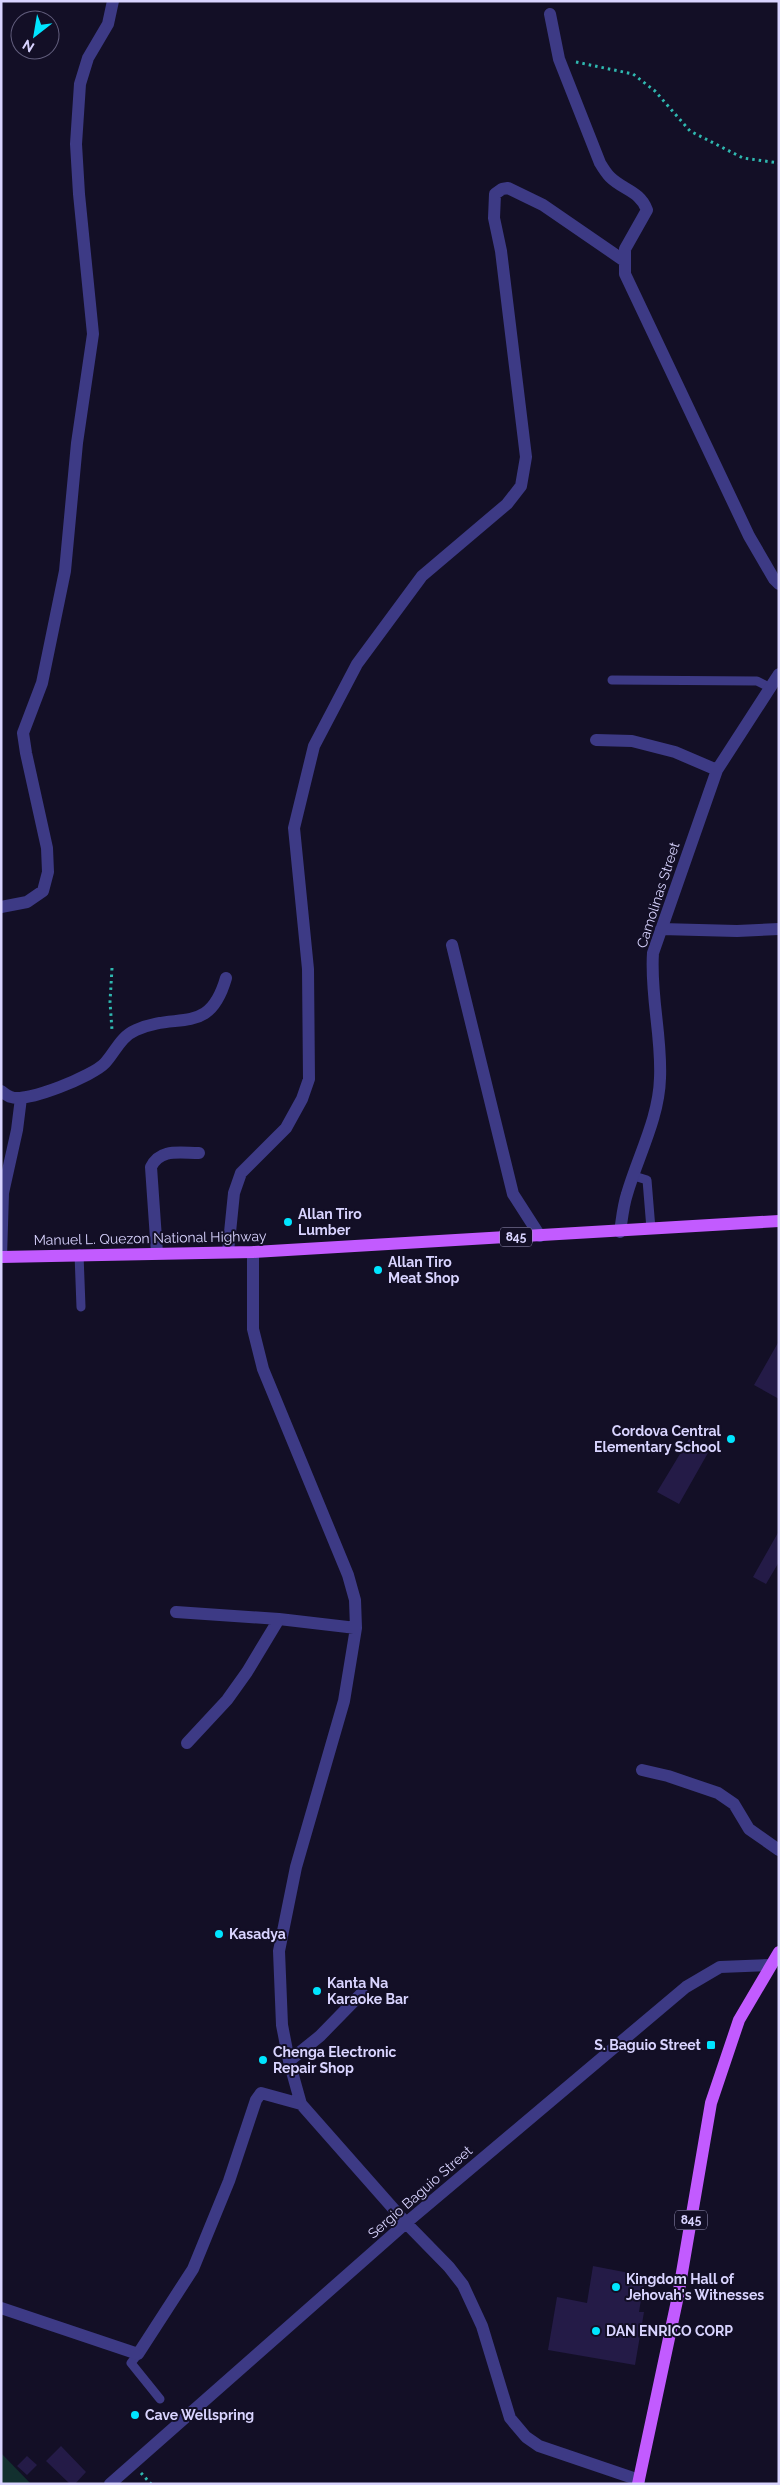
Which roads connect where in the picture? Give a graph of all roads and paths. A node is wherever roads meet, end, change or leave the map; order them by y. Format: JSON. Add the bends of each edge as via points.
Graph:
{"nodes":[{"id":1,"x":113,"y":1,"type":"edge"},
{"id":2,"x":550,"y":14,"type":"dead end"},
{"id":3,"x":559,"y":59,"type":"junction"},
{"id":4,"x":779,"y":163,"type":"edge"},
{"id":5,"x":623,"y":260,"type":"junction"},
{"id":6,"x":779,"y":584,"type":"edge"},
{"id":7,"x":779,"y":674,"type":"edge"},
{"id":8,"x":612,"y":680,"type":"dead end"},
{"id":9,"x":771,"y":688,"type":"junction"},
{"id":10,"x":596,"y":740,"type":"dead end"},
{"id":11,"x":717,"y":770,"type":"junction"},
{"id":12,"x":1,"y":907,"type":"edge"},
{"id":13,"x":661,"y":929,"type":"junction"},
{"id":14,"x":779,"y":929,"type":"edge"},
{"id":15,"x":452,"y":945,"type":"dead end"},
{"id":16,"x":112,"y":968,"type":"dead end"},
{"id":17,"x":226,"y":978,"type":"dead end"},
{"id":18,"x":114,"y":1050,"type":"junction"},
{"id":19,"x":1,"y":1091,"type":"edge"},
{"id":20,"x":21,"y":1098,"type":"junction"},
{"id":21,"x":199,"y":1152,"type":"dead end"},
{"id":22,"x":634,"y":1176,"type":"junction"},
{"id":23,"x":779,"y":1221,"type":"edge"},
{"id":24,"x":651,"y":1229,"type":"junction"},
{"id":25,"x":620,"y":1232,"type":"junction"},
{"id":26,"x":540,"y":1236,"type":"junction"},
{"id":27,"x":228,"y":1252,"type":"junction"},
{"id":28,"x":253,"y":1252,"type":"junction"},
{"id":29,"x":157,"y":1253,"type":"junction"},
{"id":30,"x":79,"y":1254,"type":"junction"},
{"id":31,"x":1,"y":1257,"type":"edge"},
{"id":32,"x":82,"y":1307,"type":"dead end"},
{"id":33,"x":176,"y":1612,"type":"dead end"},
{"id":34,"x":278,"y":1619,"type":"junction"},
{"id":35,"x":356,"y":1628,"type":"junction"},
{"id":36,"x":187,"y":1743,"type":"dead end"},
{"id":37,"x":642,"y":1770,"type":"dead end"},
{"id":38,"x":779,"y":1850,"type":"edge"},
{"id":39,"x":779,"y":1952,"type":"edge"},
{"id":40,"x":771,"y":1965,"type":"junction"},
{"id":41,"x":362,"y":1993,"type":"dead end"},
{"id":42,"x":289,"y":2061,"type":"junction"},
{"id":43,"x":301,"y":2104,"type":"junction"},
{"id":44,"x":406,"y":2223,"type":"junction"},
{"id":45,"x":1,"y":2308,"type":"edge"},
{"id":46,"x":138,"y":2354,"type":"junction"},
{"id":47,"x":160,"y":2399,"type":"dead end"},
{"id":48,"x":638,"y":2482,"type":"edge"},
{"id":49,"x":110,"y":2484,"type":"edge"}],
"edges":[{"from":1,"to":12,"type":"street","via":[[108,24],[88,58],[80,84],[76,144],[93,334],[77,443],[65,571],[42,683],[23,733],[47,848],[48,872],[43,891],[26,902]]},
{"from":2,"to":3,"type":"street"},
{"from":3,"to":4,"type":"path","via":[[633,74],[655,91],[690,131],[743,158]]},
{"from":3,"to":5,"type":"street","via":[[600,164],[610,177],[635,193],[647,210],[625,249]]},
{"from":5,"to":6,"type":"street","via":[[625,274],[749,536]]},
{"from":5,"to":27,"type":"street","via":[[543,205],[508,188],[495,194],[494,218],[501,251],[526,457],[522,486],[507,504],[422,576],[357,664],[314,746],[294,828],[308,969],[309,1079],[286,1128],[242,1173],[234,1194]]},
{"from":7,"to":9,"type":"street","name":"Camolinas Street"},
{"from":8,"to":9,"type":"lane","via":[[757,681]]},
{"from":9,"to":11,"type":"street","name":"Camolinas Street"},
{"from":10,"to":11,"type":"street","via":[[632,741],[675,752]]},
{"from":11,"to":13,"type":"street","name":"Camolinas Street"},
{"from":13,"to":14,"type":"street"},
{"from":13,"to":22,"type":"street","name":"Camolinas Street","via":[[653,953],[651,977],[658,1024],[660,1078],[656,1108]]},
{"from":15,"to":26,"type":"street","via":[[513,1194]]},
{"from":16,"to":18,"type":"path","via":[[110,1002]]},
{"from":17,"to":18,"type":"street","via":[[210,1011],[197,1017],[137,1029],[123,1038]]},
{"from":18,"to":20,"type":"street","via":[[105,1064],[76,1082]]},
{"from":19,"to":20,"type":"street","via":[[11,1098]]},
{"from":20,"to":31,"type":"street","via":[[3,1193]]},
{"from":21,"to":29,"type":"street","via":[[163,1153],[155,1158],[151,1167]]},
{"from":22,"to":24,"type":"lane","via":[[647,1180]]},
{"from":22,"to":25,"type":"street","name":"Camolinas Street"},
{"from":23,"to":24,"type":"main road","name":"Manuel L. Quezon National Highway","number":"845"},
{"from":24,"to":25,"type":"main road","name":"Manuel L. Quezon National Highway","number":"845"},
{"from":25,"to":26,"type":"main road","name":"Manuel L. Quezon National Highway","number":"845"},
{"from":26,"to":28,"type":"main road","name":"Manuel L. Quezon National Highway","number":"845"},
{"from":27,"to":28,"type":"main road","name":"Manuel L. Quezon National Highway","number":"845"},
{"from":27,"to":29,"type":"main road","name":"Manuel L. Quezon National Highway","number":"845"},
{"from":28,"to":35,"type":"street","via":[[253,1329],[262,1369],[348,1575],[355,1600]]},
{"from":29,"to":30,"type":"main road","name":"Manuel L. Quezon National Highway","number":"845"},
{"from":30,"to":31,"type":"main road","name":"Manuel L. Quezon National Highway","number":"845"},
{"from":30,"to":32,"type":"lane"},
{"from":33,"to":34,"type":"street"},
{"from":34,"to":35,"type":"street"},
{"from":34,"to":36,"type":"street","via":[[227,1700]]},
{"from":35,"to":42,"type":"street","via":[[344,1701],[296,1867],[279,1951],[282,2025]]},
{"from":37,"to":38,"type":"street","via":[[718,1793],[734,1804],[749,1829]]},
{"from":39,"to":40,"type":"main road","number":"845"},
{"from":40,"to":44,"type":"street","name":"Sergio Baguio Street","via":[[720,1967],[686,1987]]},
{"from":40,"to":48,"type":"main road","number":"845","via":[[739,2020],[711,2103],[678,2296]]},
{"from":41,"to":42,"type":"street","via":[[320,2036]]},
{"from":42,"to":43,"type":"street"},
{"from":43,"to":44,"type":"street"},
{"from":43,"to":46,"type":"street","via":[[261,2093],[256,2100],[229,2181],[193,2269]]},
{"from":44,"to":48,"type":"street","via":[[464,2285],[482,2326],[502,2398],[517,2428],[539,2446]]},
{"from":44,"to":49,"type":"street","name":"Sergio Baguio Street"},
{"from":45,"to":46,"type":"street"},
{"from":46,"to":47,"type":"lane","via":[[131,2363]]}]}
